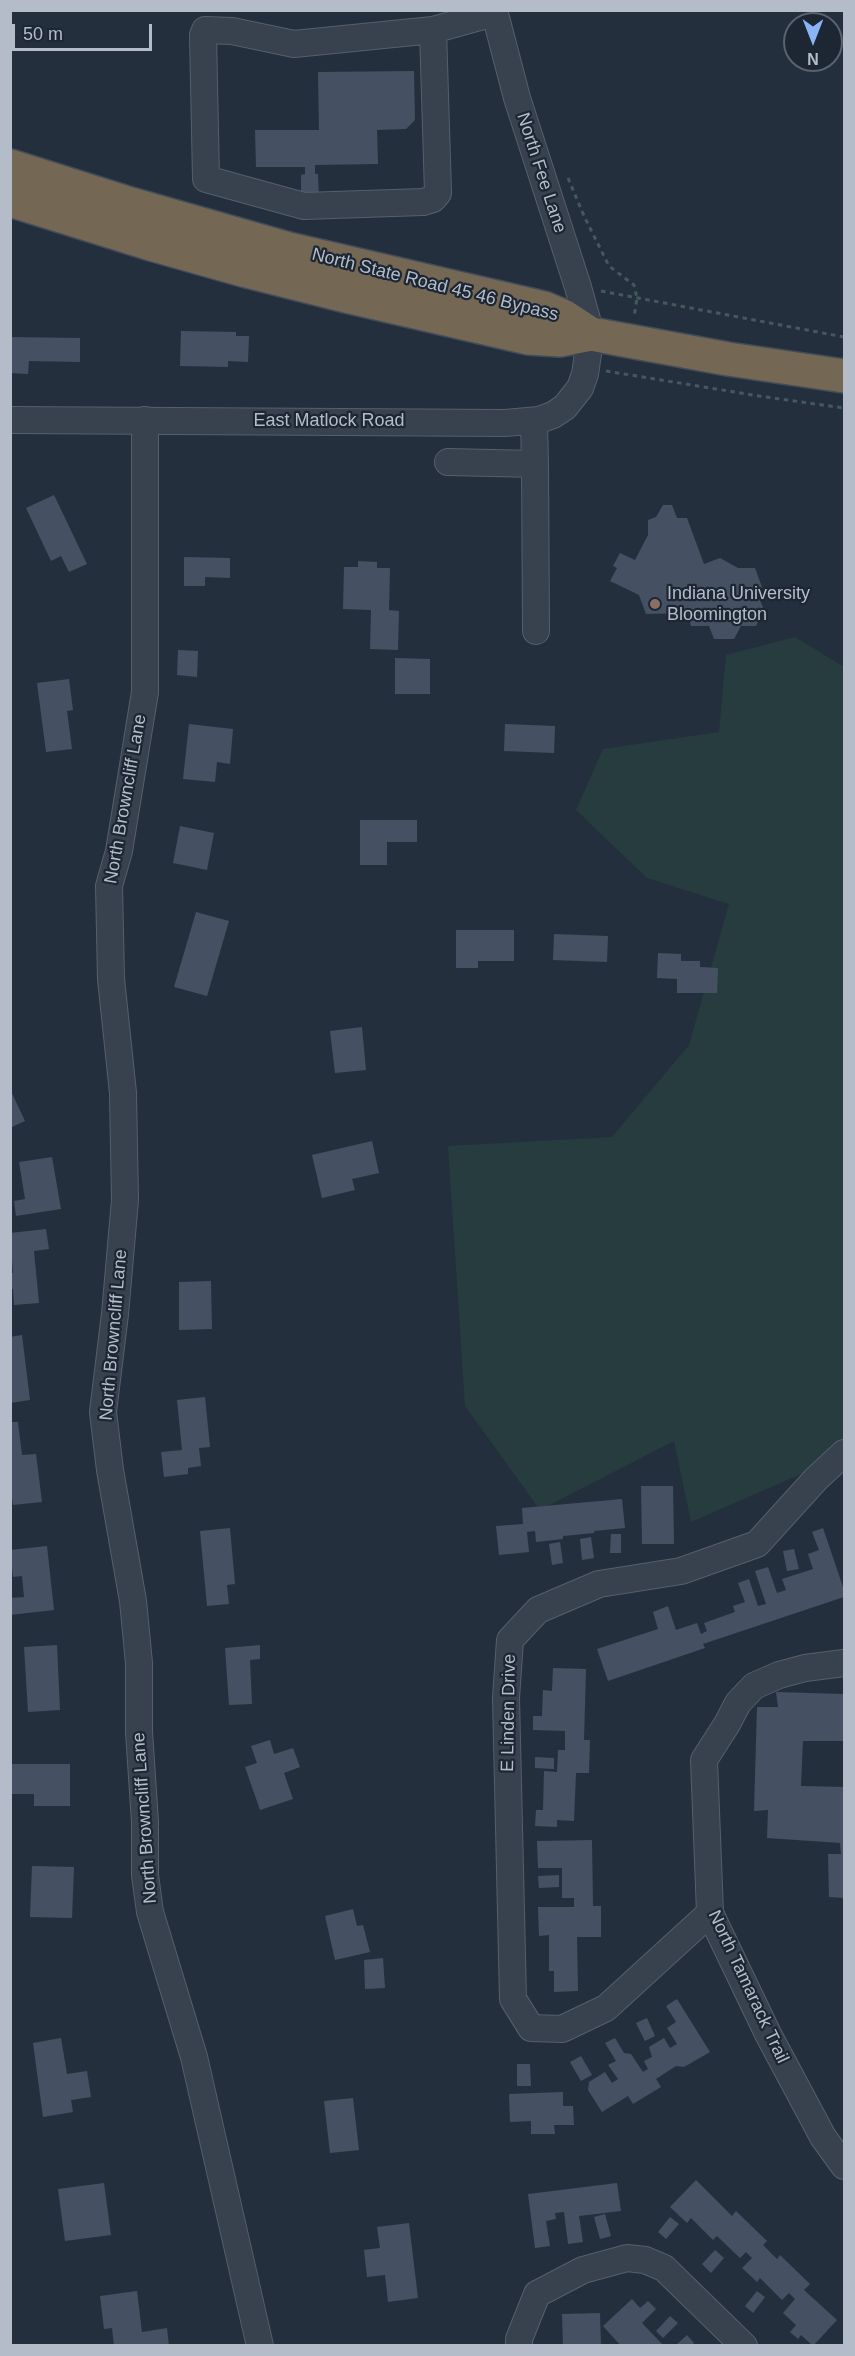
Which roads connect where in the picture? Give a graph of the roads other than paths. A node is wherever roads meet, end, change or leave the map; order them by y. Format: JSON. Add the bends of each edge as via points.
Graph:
{"nodes":[{"id":1,"x":494,"y":12,"type":"edge"},
{"id":2,"x":432,"y":30,"type":"junction"},
{"id":3,"x":10,"y":166,"type":"edge"},
{"id":4,"x":10,"y":200,"type":"edge"},
{"id":5,"x":591,"y":334,"type":"junction"},
{"id":6,"x":844,"y":376,"type":"edge"},
{"id":7,"x":10,"y":420,"type":"edge"},
{"id":8,"x":145,"y":420,"type":"junction"},
{"id":9,"x":534,"y":422,"type":"junction"},
{"id":10,"x":448,"y":462,"type":"dead end"},
{"id":11,"x":535,"y":464,"type":"junction"},
{"id":12,"x":536,"y":631,"type":"dead end"},
{"id":13,"x":844,"y":1453,"type":"edge"},
{"id":14,"x":844,"y":1662,"type":"edge"},
{"id":15,"x":710,"y":1913,"type":"junction"},
{"id":16,"x":844,"y":2166,"type":"edge"},
{"id":17,"x":260,"y":2346,"type":"edge"},
{"id":18,"x":519,"y":2346,"type":"edge"},
{"id":19,"x":744,"y":2346,"type":"edge"}],
"edges":[{"from":1,"to":2,"type":"street"},
{"from":1,"to":5,"type":"street","name":"North Fee Lane"},
{"from":2,"to":2,"type":"street","via":[[438,193],[433,199],[304,206],[206,179],[205,30],[232,31],[294,44]]},
{"from":3,"to":5,"type":"highway","name":"North State Road 45 46 Bypass","via":[[289,249],[544,308]]},
{"from":4,"to":5,"type":"highway","name":"North State Road 45 46 Bypass","via":[[197,257],[413,312],[537,339],[560,340]]},
{"from":5,"to":6,"type":"highway"},
{"from":5,"to":9,"type":"street","name":"East Matlock Road","via":[[585,374],[575,396],[557,413]]},
{"from":7,"to":8,"type":"street","name":"East Matlock Road"},
{"from":8,"to":9,"type":"street","name":"East Matlock Road"},
{"from":8,"to":17,"type":"street","name":"North Browncliff Lane","via":[[145,692],[119,851],[109,886],[126,1200],[103,1412],[139,1663],[145,1875],[150,1912],[194,2057]]},
{"from":9,"to":11,"type":"street"},
{"from":10,"to":11,"type":"street"},
{"from":11,"to":12,"type":"street"},
{"from":13,"to":15,"type":"street","name":"E Linden Drive","via":[[757,1544],[681,1571],[599,1584],[537,1610],[510,1640],[506,1698],[513,1999],[531,2028],[562,2029],[606,2008]]},
{"from":14,"to":15,"type":"street","name":"North Tamarack Trail","via":[[805,1668],[754,1686],[738,1703],[704,1760]]},
{"from":15,"to":16,"type":"street","name":"North Tamarack Trail","via":[[790,2075],[823,2137]]},
{"from":18,"to":19,"type":"street","via":[[537,2294],[583,2270],[627,2258],[664,2268]]}]}
